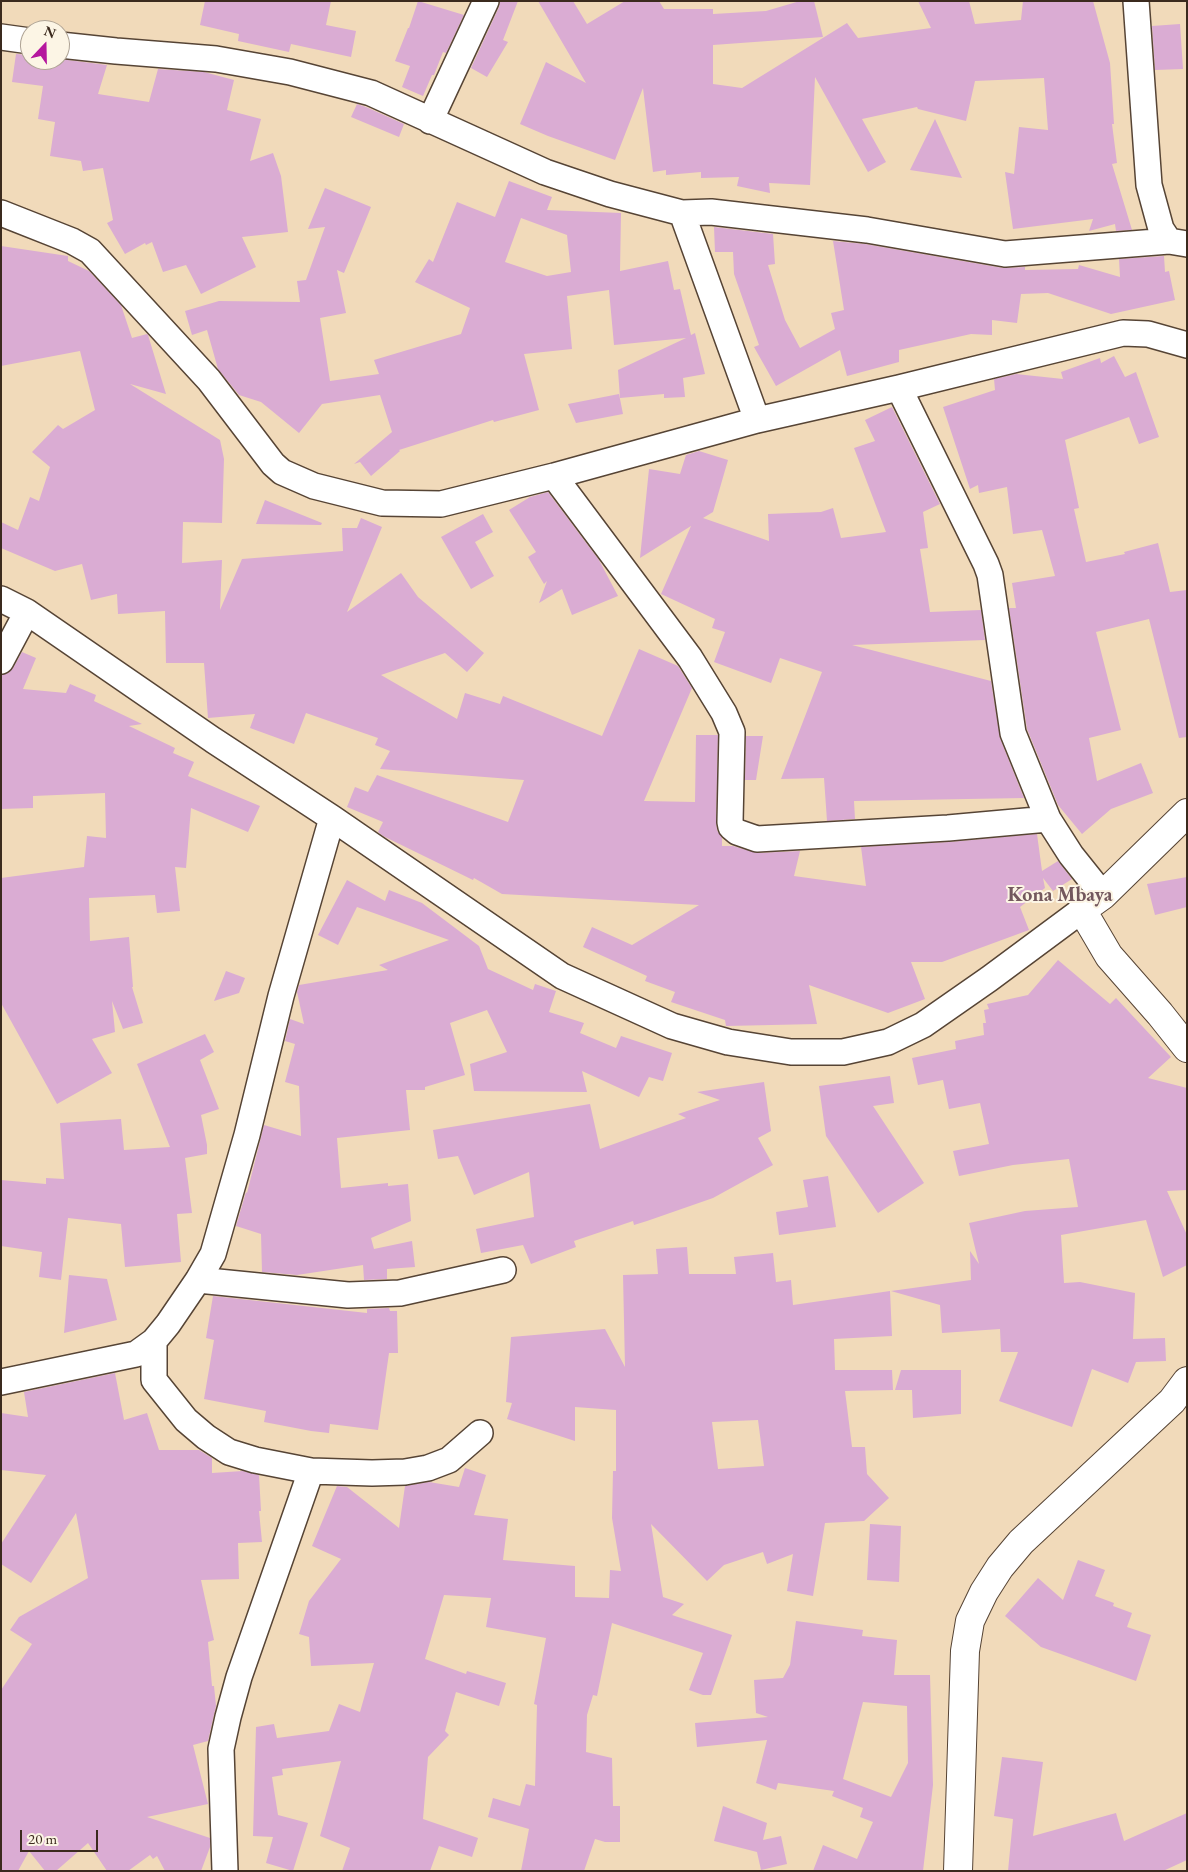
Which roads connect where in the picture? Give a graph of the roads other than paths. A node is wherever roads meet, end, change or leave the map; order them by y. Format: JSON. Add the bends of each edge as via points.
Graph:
{"nodes":[{"id":1,"x":486,"y":1,"type":"edge"},
{"id":2,"x":1136,"y":1,"type":"edge"},
{"id":3,"x":1,"y":38,"type":"edge"},
{"id":4,"x":20,"y":40,"type":"edge"},
{"id":5,"x":70,"y":46,"type":"edge"},
{"id":6,"x":430,"y":121,"type":"junction"},
{"id":7,"x":1,"y":213,"type":"edge"},
{"id":8,"x":682,"y":213,"type":"junction"},
{"id":9,"x":1178,"y":242,"type":"edge"},
{"id":10,"x":1187,"y":345,"type":"edge"},
{"id":11,"x":899,"y":388,"type":"junction"},
{"id":12,"x":757,"y":420,"type":"junction"},
{"id":13,"x":554,"y":476,"type":"junction"},
{"id":14,"x":1,"y":599,"type":"edge"},
{"id":15,"x":27,"y":612,"type":"junction"},
{"id":16,"x":1,"y":661,"type":"edge"},
{"id":17,"x":1187,"y":813,"type":"edge"},
{"id":18,"x":332,"y":818,"type":"junction"},
{"id":19,"x":1048,"y":819,"type":"junction"},
{"id":20,"x":1093,"y":903,"type":"junction"},
{"id":21,"x":1187,"y":1048,"type":"edge"},
{"id":22,"x":503,"y":1270,"type":"dead end"},
{"id":23,"x":198,"y":1280,"type":"junction"},
{"id":24,"x":154,"y":1341,"type":"junction"},
{"id":25,"x":1187,"y":1381,"type":"edge"},
{"id":26,"x":1,"y":1382,"type":"edge"},
{"id":27,"x":480,"y":1433,"type":"dead end"},
{"id":28,"x":311,"y":1471,"type":"junction"},
{"id":29,"x":225,"y":1871,"type":"edge"},
{"id":30,"x":958,"y":1871,"type":"edge"}],
"edges":[{"from":1,"to":6,"type":"street"},
{"from":2,"to":9,"type":"street","via":[[1149,185],[1161,229]]},
{"from":3,"to":4,"type":"street"},
{"from":5,"to":6,"type":"street","via":[[216,59],[290,72],[371,94]]},
{"from":6,"to":8,"type":"street","via":[[545,172]]},
{"from":7,"to":13,"type":"street","via":[[90,251],[209,380],[282,472],[314,486],[382,503],[441,504]]},
{"from":8,"to":9,"type":"street","via":[[711,212],[867,230],[1005,254]]},
{"from":8,"to":12,"type":"street"},
{"from":10,"to":11,"type":"street","via":[[1148,334],[1123,333]]},
{"from":11,"to":12,"type":"street"},
{"from":11,"to":19,"type":"street","via":[[990,575],[1013,733]]},
{"from":12,"to":13,"type":"street"},
{"from":13,"to":19,"type":"street","via":[[690,658],[724,713],[732,732],[730,822],[737,832],[757,839]]},
{"from":14,"to":15,"type":"street"},
{"from":15,"to":16,"type":"street"},
{"from":15,"to":18,"type":"street"},
{"from":17,"to":20,"type":"street"},
{"from":18,"to":20,"type":"street","via":[[562,976],[672,1026],[728,1042],[791,1052],[843,1052],[888,1042],[922,1025],[990,979]]},
{"from":18,"to":23,"type":"street","via":[[281,996],[248,1135],[213,1254]]},
{"from":19,"to":20,"type":"street","via":[[1071,855]]},
{"from":20,"to":21,"type":"street","via":[[1108,956]]},
{"from":22,"to":23,"type":"street","via":[[400,1293],[348,1295]]},
{"from":23,"to":24,"type":"street"},
{"from":24,"to":26,"type":"street","via":[[136,1354]]},
{"from":24,"to":28,"type":"street","via":[[154,1380],[186,1420],[229,1452]]},
{"from":25,"to":30,"type":"street","via":[[1172,1401],[1022,1542],[994,1575],[970,1621],[965,1651]]},
{"from":27,"to":28,"type":"street","via":[[449,1460],[428,1468],[372,1473]]},
{"from":28,"to":29,"type":"street","via":[[239,1677],[226,1725],[221,1749]]}]}
